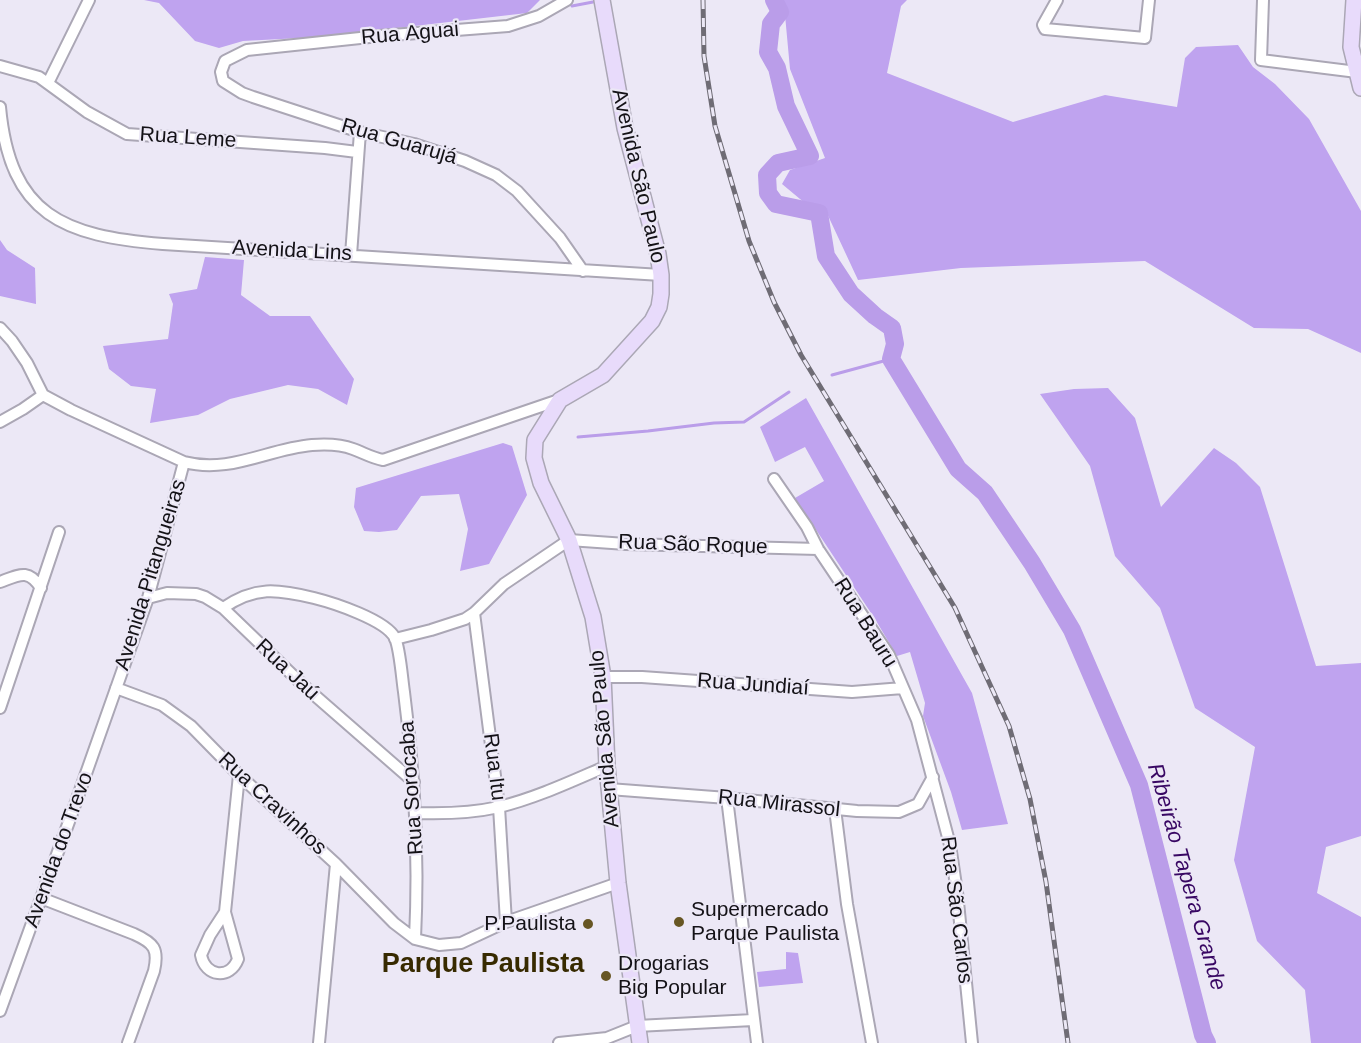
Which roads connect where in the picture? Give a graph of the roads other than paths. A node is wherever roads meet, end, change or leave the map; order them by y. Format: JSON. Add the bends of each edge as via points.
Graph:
{"nodes":[{"id":1,"x":89,"y":0,"type":"edge"},
{"id":2,"x":567,"y":0,"type":"edge"},
{"id":3,"x":602,"y":0,"type":"edge"},
{"id":4,"x":1057,"y":0,"type":"edge"},
{"id":5,"x":1149,"y":0,"type":"edge"},
{"id":6,"x":1263,"y":0,"type":"edge"},
{"id":7,"x":1354,"y":0,"type":"edge"},
{"id":8,"x":247,"y":50,"type":"joint"},
{"id":9,"x":0,"y":66,"type":"edge"},
{"id":10,"x":1357,"y":72,"type":"junction"},
{"id":11,"x":48,"y":83,"type":"junction"},
{"id":12,"x":1361,"y":88,"type":"edge"},
{"id":13,"x":0,"y":107,"type":"edge"},
{"id":14,"x":360,"y":132,"type":"junction"},
{"id":15,"x":357,"y":152,"type":"junction"},
{"id":16,"x":351,"y":255,"type":"junction"},
{"id":17,"x":583,"y":271,"type":"junction"},
{"id":18,"x":661,"y":275,"type":"junction"},
{"id":19,"x":0,"y":328,"type":"edge"},
{"id":20,"x":44,"y":395,"type":"junction"},
{"id":21,"x":560,"y":400,"type":"junction"},
{"id":22,"x":0,"y":422,"type":"edge"},
{"id":23,"x":184,"y":462,"type":"junction"},
{"id":24,"x":774,"y":479,"type":"dead end"},
{"id":25,"x":59,"y":532,"type":"dead end"},
{"id":26,"x":569,"y":540,"type":"junction"},
{"id":27,"x":818,"y":549,"type":"junction"},
{"id":28,"x":0,"y":582,"type":"edge"},
{"id":29,"x":41,"y":588,"type":"junction"},
{"id":30,"x":148,"y":598,"type":"junction"},
{"id":31,"x":223,"y":608,"type":"junction"},
{"id":32,"x":474,"y":613,"type":"junction"},
{"id":33,"x":395,"y":639,"type":"junction"},
{"id":34,"x":603,"y":677,"type":"junction"},
{"id":35,"x":116,"y":688,"type":"junction"},
{"id":36,"x":903,"y":688,"type":"junction"},
{"id":37,"x":0,"y":708,"type":"edge"},
{"id":38,"x":607,"y":766,"type":"junction"},
{"id":39,"x":239,"y":775,"type":"junction"},
{"id":40,"x":933,"y":777,"type":"junction"},
{"id":41,"x":414,"y":782,"type":"junction"},
{"id":42,"x":609,"y":789,"type":"junction"},
{"id":43,"x":727,"y":798,"type":"junction"},
{"id":44,"x":500,"y":807,"type":"junction"},
{"id":45,"x":835,"y":809,"type":"junction"},
{"id":46,"x":416,"y":813,"type":"junction"},
{"id":47,"x":336,"y":864,"type":"junction"},
{"id":48,"x":618,"y":883,"type":"junction"},
{"id":49,"x":41,"y":898,"type":"junction"},
{"id":50,"x":225,"y":912,"type":"junction"},
{"id":51,"x":506,"y":922,"type":"junction"},
{"id":52,"x":415,"y":939,"type":"junction"},
{"id":53,"x":0,"y":1011,"type":"edge"},
{"id":54,"x":753,"y":1020,"type":"junction"},
{"id":55,"x":637,"y":1026,"type":"junction"},
{"id":56,"x":128,"y":1043,"type":"edge"},
{"id":57,"x":319,"y":1043,"type":"edge"},
{"id":58,"x":559,"y":1043,"type":"edge"},
{"id":59,"x":640,"y":1043,"type":"edge"},
{"id":60,"x":757,"y":1043,"type":"edge"},
{"id":61,"x":872,"y":1043,"type":"edge"},
{"id":62,"x":972,"y":1043,"type":"edge"}],
"edges":[{"from":1,"to":11,"type":"street"},
{"from":2,"to":8,"type":"street","name":"Rua Aguai","via":[[539,16],[508,26]]},
{"from":3,"to":18,"type":"main road","name":"Avenida São Paulo","via":[[624,128]]},
{"from":4,"to":5,"type":"street","via":[[1043,25],[1045,29],[1145,38]]},
{"from":6,"to":10,"type":"street","via":[[1261,60]]},
{"from":7,"to":10,"type":"main road","via":[[1351,47]]},
{"from":8,"to":14,"type":"street","name":"Rua Guarujá","via":[[225,61],[223,81],[242,93]]},
{"from":9,"to":11,"type":"street","name":"Rua Leme"},
{"from":10,"to":12,"type":"main road"},
{"from":11,"to":15,"type":"street","name":"Rua Leme","via":[[87,112],[127,134]]},
{"from":13,"to":16,"type":"street","name":"Avenida Lins","via":[[6,149],[20,183],[44,211],[60,222],[121,241]]},
{"from":14,"to":15,"type":"street"},
{"from":14,"to":17,"type":"street","name":"Rua Guarujá","via":[[414,144],[495,175],[517,191],[560,238]]},
{"from":15,"to":16,"type":"street"},
{"from":16,"to":17,"type":"street","name":"Avenida Lins"},
{"from":17,"to":18,"type":"street","name":"Avenida Lins"},
{"from":18,"to":21,"type":"main road","name":"Avenida São Paulo","via":[[659,307],[652,321],[603,375]]},
{"from":19,"to":20,"type":"street","via":[[22,356]]},
{"from":20,"to":22,"type":"street"},
{"from":20,"to":23,"type":"street"},
{"from":21,"to":23,"type":"street","via":[[383,460],[339,445],[311,445],[214,466]]},
{"from":21,"to":26,"type":"main road","name":"Avenida São Paulo","via":[[535,440],[534,458],[535,469]]},
{"from":23,"to":30,"type":"street","name":"Avenida Pitangueiras"},
{"from":24,"to":27,"type":"street","name":"Rua Bauru"},
{"from":25,"to":29,"type":"street"},
{"from":26,"to":27,"type":"street","name":"Rua São Roque"},
{"from":26,"to":32,"type":"street","via":[[504,584]]},
{"from":26,"to":34,"type":"main road","name":"Avenida São Paulo","via":[[593,618]]},
{"from":27,"to":36,"type":"street","name":"Rua Bauru","via":[[889,655]]},
{"from":28,"to":29,"type":"street","via":[[29,575]]},
{"from":29,"to":37,"type":"street"},
{"from":30,"to":31,"type":"street","name":"Rua Jaú","via":[[167,593],[196,594]]},
{"from":30,"to":35,"type":"street","name":"Avenida Pitangueiras"},
{"from":31,"to":33,"type":"street","via":[[244,594],[258,591],[295,594],[361,615],[383,626]]},
{"from":31,"to":41,"type":"street","name":"Rua Jaú","via":[[304,686]]},
{"from":32,"to":33,"type":"street","via":[[454,623]]},
{"from":32,"to":44,"type":"street","name":"Rua Itu"},
{"from":33,"to":41,"type":"street","name":"Rua Sorocaba"},
{"from":34,"to":36,"type":"street","name":"Rua Jundiaí","via":[[852,692]]},
{"from":34,"to":38,"type":"main road","name":"Avenida São Paulo"},
{"from":35,"to":39,"type":"street","name":"Rua Cravinhos","via":[[176,714]]},
{"from":35,"to":49,"type":"street","name":"Avenida do Trevo"},
{"from":36,"to":40,"type":"street","name":"Rua Bauru","via":[[917,720]]},
{"from":38,"to":42,"type":"main road","name":"Avenida São Paulo"},
{"from":38,"to":44,"type":"street"},
{"from":39,"to":47,"type":"street","name":"Rua Cravinhos"},
{"from":39,"to":50,"type":"street"},
{"from":40,"to":45,"type":"street","name":"Rua Mirassol","via":[[918,804],[899,812]]},
{"from":40,"to":62,"type":"street","name":"Rua São Carlos","via":[[952,857]]},
{"from":41,"to":46,"type":"street","name":"Rua Sorocaba"},
{"from":42,"to":43,"type":"street","name":"Rua Mirassol"},
{"from":42,"to":48,"type":"main road","name":"Avenida São Paulo"},
{"from":43,"to":45,"type":"street","name":"Rua Mirassol"},
{"from":43,"to":54,"type":"street"},
{"from":44,"to":46,"type":"street"},
{"from":44,"to":51,"type":"street","name":"Rua Itu"},
{"from":45,"to":61,"type":"street"},
{"from":46,"to":52,"type":"street","name":"Rua Sorocaba"},
{"from":47,"to":52,"type":"street","name":"Rua Cravinhos"},
{"from":47,"to":57,"type":"street"},
{"from":48,"to":51,"type":"street"},
{"from":48,"to":55,"type":"main road","name":"Avenida São Paulo"},
{"from":49,"to":53,"type":"street","name":"Avenida do Trevo"},
{"from":49,"to":56,"type":"street","via":[[144,938],[154,948],[157,961]]},
{"from":50,"to":50,"type":"street","via":[[201,955],[205,966],[220,974],[231,970],[238,959]]},
{"from":51,"to":52,"type":"street","via":[[461,943],[439,945]]},
{"from":54,"to":55,"type":"street"},
{"from":54,"to":60,"type":"street"},
{"from":55,"to":58,"type":"street","via":[[607,1038]]},
{"from":55,"to":59,"type":"main road","name":"Avenida São Paulo"}]}
